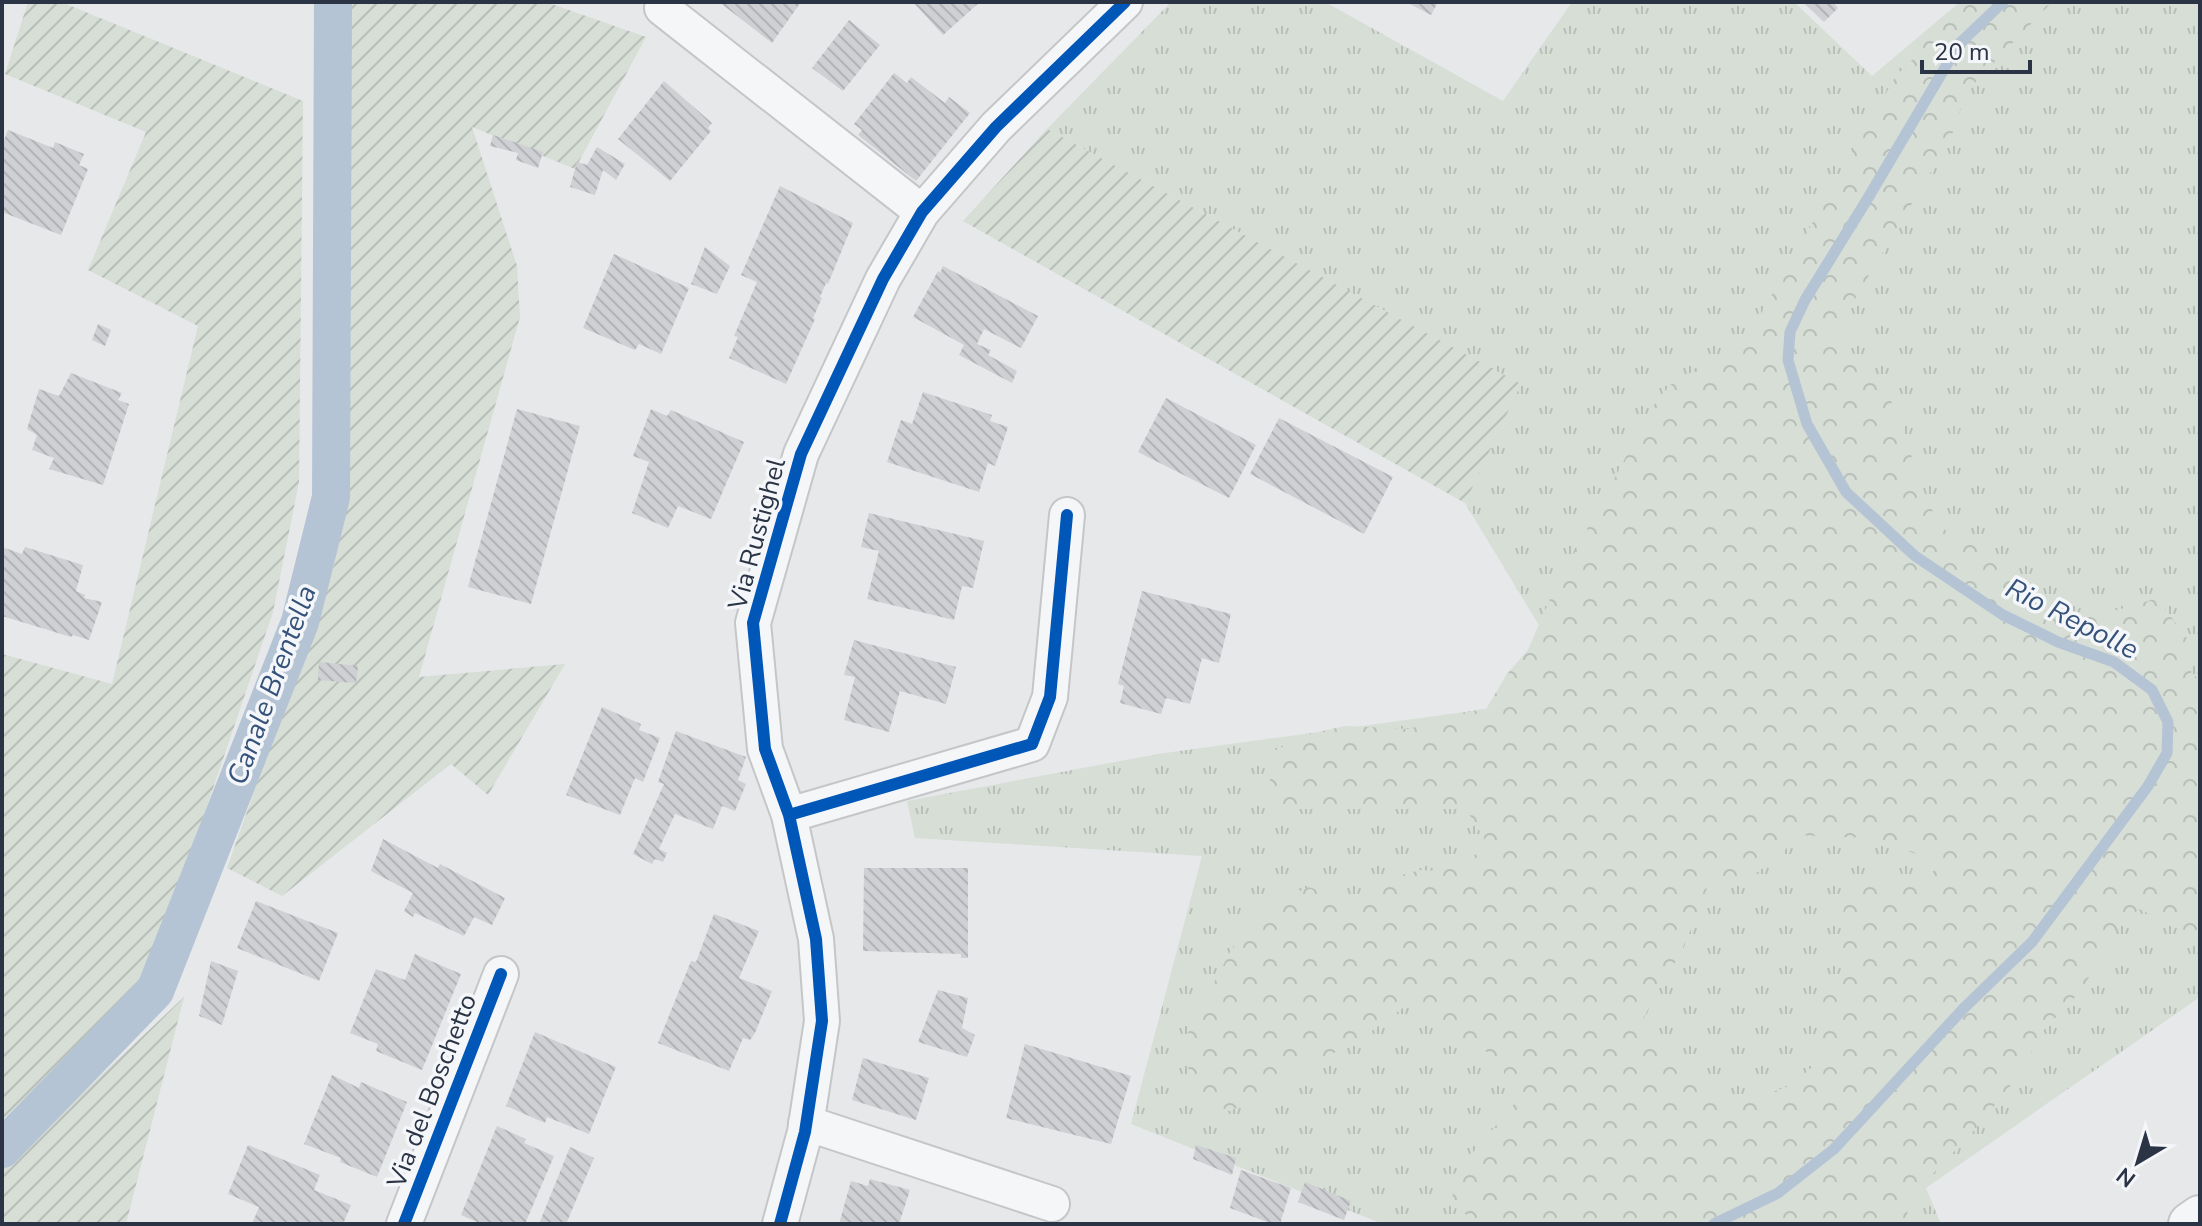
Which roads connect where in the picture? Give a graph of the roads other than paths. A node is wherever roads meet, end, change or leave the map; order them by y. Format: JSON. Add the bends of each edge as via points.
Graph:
{"nodes":[{"id":1,"x":1125,"y":2,"type":"edge"},
{"id":2,"x":662,"y":8,"type":"dead end"},
{"id":3,"x":922,"y":212,"type":"junction"},
{"id":4,"x":1067,"y":515,"type":"dead end"},
{"id":5,"x":789,"y":815,"type":"junction"},
{"id":6,"x":501,"y":974,"type":"dead end"},
{"id":7,"x":806,"y":1123,"type":"junction"},
{"id":8,"x":1052,"y":1204,"type":"dead end"},
{"id":9,"x":2200,"y":1217,"type":"edge"},
{"id":10,"x":404,"y":1224,"type":"edge"},
{"id":11,"x":780,"y":1224,"type":"edge"},
{"id":12,"x":2190,"y":1224,"type":"edge"}],
"edges":[{"from":1,"to":3,"type":"street","name":"Via Rustighel","via":[[996,127]]},
{"from":2,"to":3,"type":"street"},
{"from":3,"to":5,"type":"street","name":"Via Rustighel","via":[[883,279],[801,454],[753,623],[765,749]]},
{"from":4,"to":5,"type":"street","via":[[1050,697],[1032,744]]},
{"from":5,"to":7,"type":"street","name":"Via Rustighel","via":[[816,939],[822,1021]]},
{"from":6,"to":10,"type":"street","name":"Via del Boschetto"},
{"from":7,"to":8,"type":"street"},
{"from":7,"to":11,"type":"street","name":"Via Rustighel"},
{"from":9,"to":12,"type":"street"}]}
